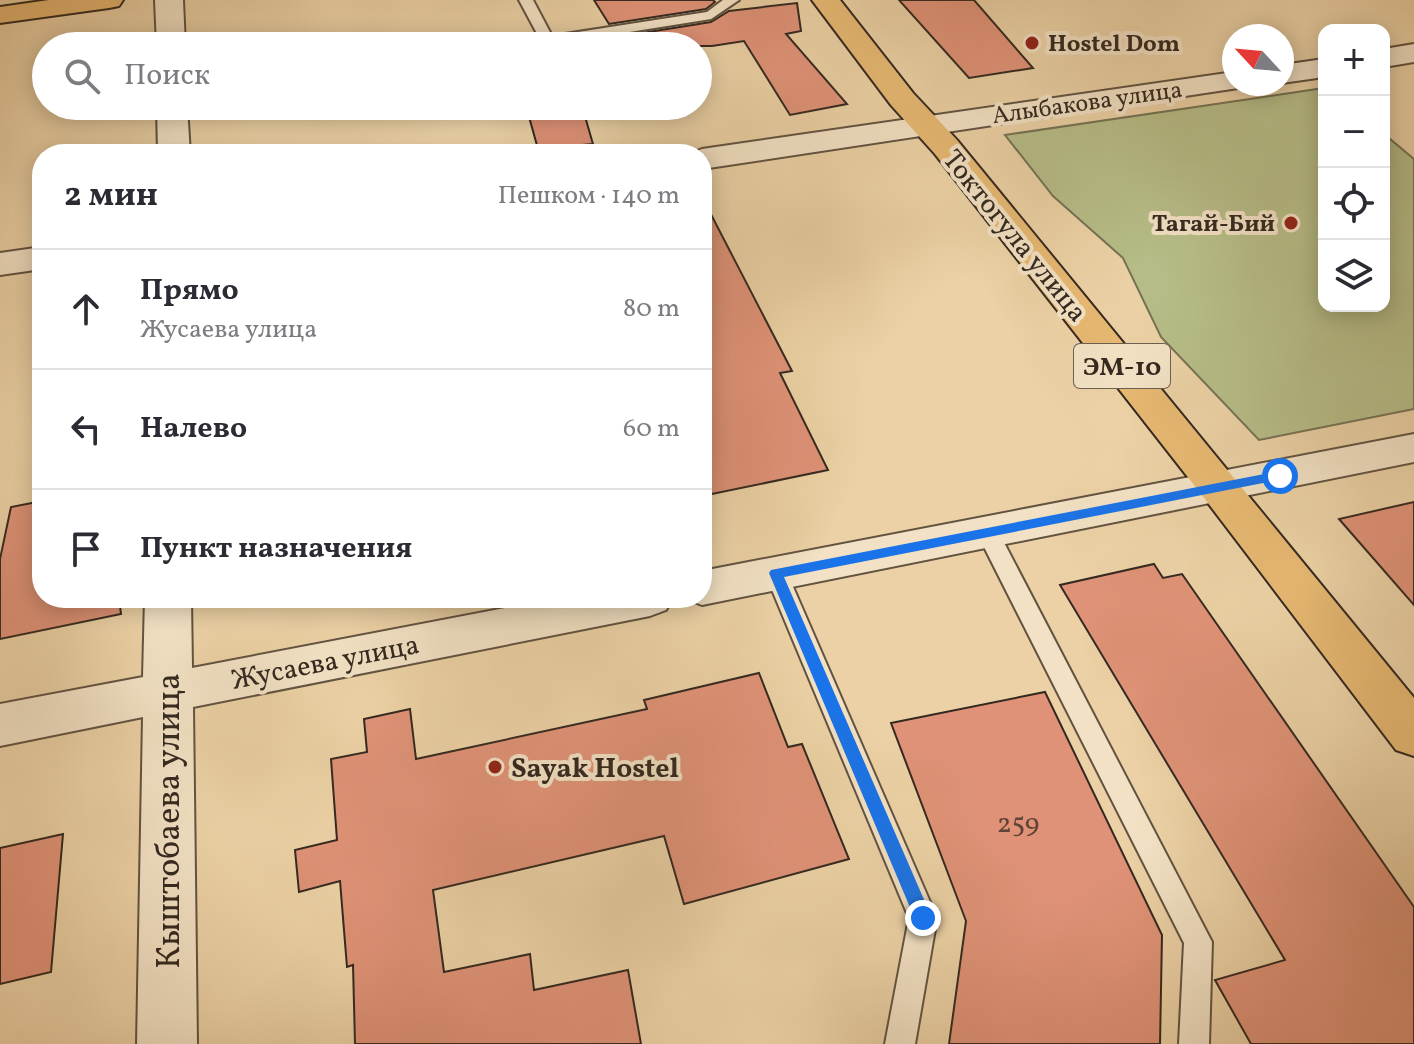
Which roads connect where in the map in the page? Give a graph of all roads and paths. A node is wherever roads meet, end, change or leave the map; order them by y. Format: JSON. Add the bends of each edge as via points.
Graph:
{"nodes":[{"id":1,"x":109,"y":0,"type":"edge"},
{"id":2,"x":169,"y":0,"type":"edge"},
{"id":3,"x":526,"y":0,"type":"edge"},
{"id":4,"x":732,"y":0,"type":"edge"},
{"id":5,"x":826,"y":0,"type":"edge"},
{"id":6,"x":0,"y":15,"type":"edge"},
{"id":7,"x":170,"y":32,"type":"edge"},
{"id":8,"x":543,"y":32,"type":"edge"},
{"id":9,"x":604,"y":32,"type":"edge"},
{"id":10,"x":1414,"y":53,"type":"edge"},
{"id":11,"x":1390,"y":57,"type":"edge"},
{"id":12,"x":1318,"y":69,"type":"edge"},
{"id":13,"x":1294,"y":72,"type":"edge"},
{"id":14,"x":1222,"y":83,"type":"edge"},
{"id":15,"x":173,"y":120,"type":"edge"},
{"id":16,"x":927,"y":125,"type":"junction"},
{"id":17,"x":174,"y":144,"type":"edge"},
{"id":18,"x":712,"y":157,"type":"edge"},
{"id":19,"x":32,"y":259,"type":"edge"},
{"id":20,"x":0,"y":264,"type":"edge"},
{"id":21,"x":1414,"y":448,"type":"edge"},
{"id":22,"x":1220,"y":488,"type":"junction"},
{"id":23,"x":988,"y":533,"type":"junction"},
{"id":24,"x":776,"y":573,"type":"junction"},
{"id":25,"x":712,"y":586,"type":"edge"},
{"id":26,"x":168,"y":608,"type":"edge"},
{"id":27,"x":599,"y":608,"type":"edge"},
{"id":28,"x":166,"y":692,"type":"junction"},
{"id":29,"x":0,"y":725,"type":"edge"},
{"id":30,"x":1414,"y":735,"type":"edge"},
{"id":31,"x":167,"y":1044,"type":"edge"},
{"id":32,"x":900,"y":1044,"type":"edge"},
{"id":33,"x":1194,"y":1044,"type":"edge"}],
"edges":[{"from":1,"to":6,"type":"highway"},
{"from":2,"to":7,"type":"street"},
{"from":3,"to":8,"type":"lane"},
{"from":4,"to":9,"type":"lane","via":[[711,15]]},
{"from":5,"to":16,"type":"highway","name":"Токтогула улица","number":"ЭМ-10"},
{"from":10,"to":11,"type":"street"},
{"from":12,"to":13,"type":"street"},
{"from":14,"to":16,"type":"street","name":"Алыбакова улица"},
{"from":15,"to":17,"type":"street"},
{"from":16,"to":18,"type":"street","name":"Алыбакова улица"},
{"from":16,"to":22,"type":"highway","name":"Токтогула улица","number":"ЭМ-10"},
{"from":19,"to":20,"type":"street"},
{"from":21,"to":22,"type":"street"},
{"from":22,"to":23,"type":"street"},
{"from":22,"to":30,"type":"highway","name":"Токтогула улица","number":"ЭМ-10"},
{"from":23,"to":24,"type":"street"},
{"from":23,"to":33,"type":"lane","via":[[1198,942]]},
{"from":24,"to":25,"type":"street"},
{"from":24,"to":32,"type":"lane","via":[[923,918]]},
{"from":26,"to":28,"type":"street","name":"Кыштобаева улица"},
{"from":27,"to":28,"type":"street","name":"Жусаева улица"},
{"from":28,"to":29,"type":"street","name":"Жусаева улица"},
{"from":28,"to":31,"type":"street","name":"Кыштобаева улица"}]}
